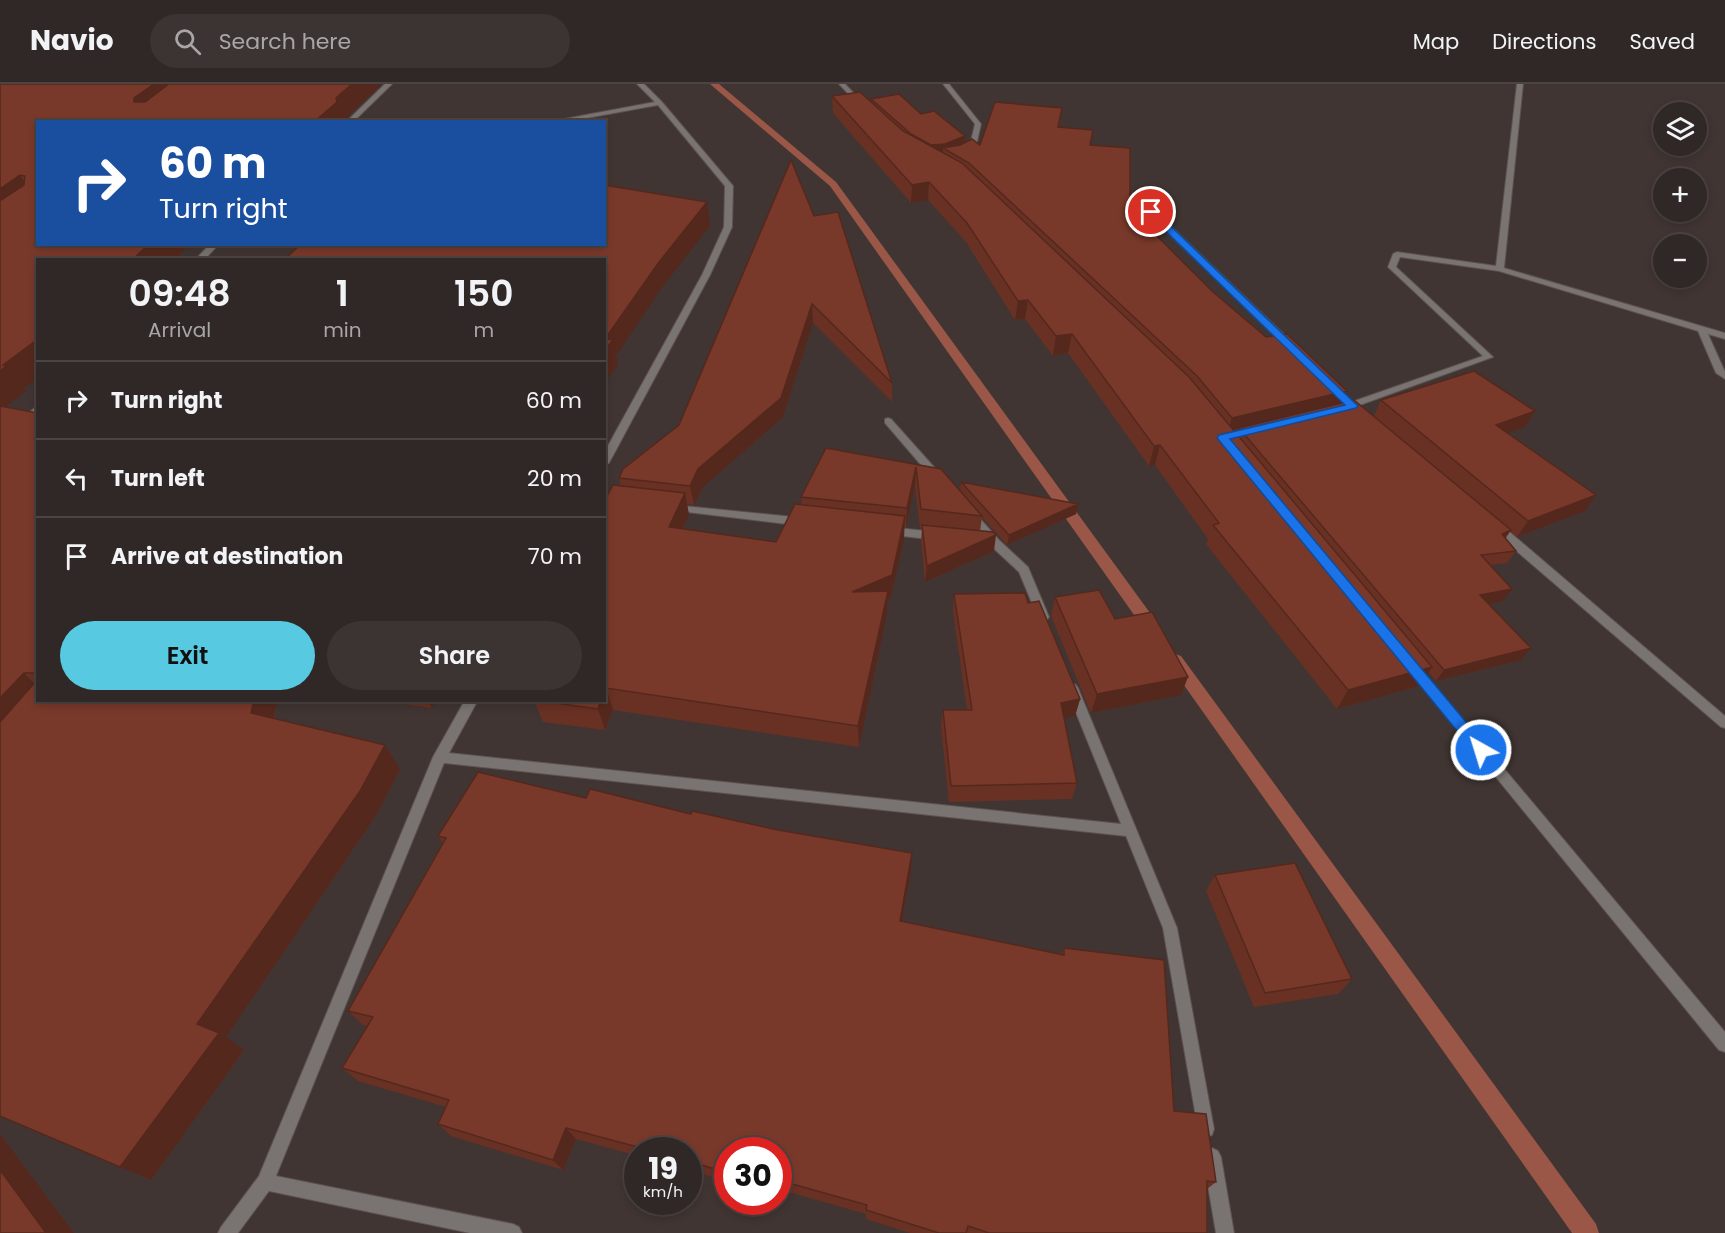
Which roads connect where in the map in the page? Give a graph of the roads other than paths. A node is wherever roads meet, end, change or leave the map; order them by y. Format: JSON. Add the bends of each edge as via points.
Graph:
{"nodes":[{"id":1,"x":389,"y":84,"type":"edge"},
{"id":2,"x":640,"y":84,"type":"edge"},
{"id":3,"x":842,"y":84,"type":"edge"},
{"id":4,"x":946,"y":84,"type":"edge"},
{"id":5,"x":1520,"y":84,"type":"edge"},
{"id":6,"x":660,"y":103,"type":"junction"},
{"id":7,"x":872,"y":115,"type":"edge"},
{"id":8,"x":351,"y":120,"type":"edge"},
{"id":9,"x":562,"y":120,"type":"edge"},
{"id":10,"x":957,"y":154,"type":"edge"},
{"id":11,"x":1151,"y":212,"type":"dead end"},
{"id":12,"x":213,"y":246,"type":"edge"},
{"id":13,"x":201,"y":258,"type":"edge"},
{"id":14,"x":1500,"y":269,"type":"junction"},
{"id":15,"x":1702,"y":329,"type":"junction"},
{"id":16,"x":1725,"y":336,"type":"edge"},
{"id":17,"x":1300,"y":354,"type":"edge"},
{"id":18,"x":1725,"y":376,"type":"edge"},
{"id":19,"x":1349,"y":402,"type":"junction"},
{"id":20,"x":36,"y":410,"type":"edge"},
{"id":21,"x":1331,"y":411,"type":"edge"},
{"id":22,"x":1362,"y":414,"type":"edge"},
{"id":23,"x":888,"y":421,"type":"dead end"},
{"id":24,"x":0,"y":442,"type":"edge"},
{"id":25,"x":606,"y":459,"type":"edge"},
{"id":26,"x":949,"y":490,"type":"edge"},
{"id":27,"x":664,"y":507,"type":"edge"},
{"id":28,"x":964,"y":508,"type":"edge"},
{"id":29,"x":1488,"y":521,"type":"edge"},
{"id":30,"x":817,"y":524,"type":"edge"},
{"id":31,"x":876,"y":530,"type":"edge"},
{"id":32,"x":947,"y":538,"type":"edge"},
{"id":33,"x":1051,"y":635,"type":"edge"},
{"id":34,"x":1405,"y":658,"type":"edge"},
{"id":35,"x":1068,"y":678,"type":"edge"},
{"id":36,"x":471,"y":702,"type":"edge"},
{"id":37,"x":1725,"y":723,"type":"edge"},
{"id":38,"x":440,"y":757,"type":"junction"},
{"id":39,"x":1131,"y":831,"type":"junction"},
{"id":40,"x":1725,"y":1044,"type":"edge"},
{"id":41,"x":265,"y":1182,"type":"junction"},
{"id":42,"x":227,"y":1233,"type":"edge"},
{"id":43,"x":513,"y":1233,"type":"edge"},
{"id":44,"x":1225,"y":1233,"type":"edge"}],
"edges":[{"from":1,"to":8,"type":"street"},
{"from":2,"to":6,"type":"street"},
{"from":3,"to":7,"type":"street"},
{"from":4,"to":10,"type":"street","via":[[978,124],[973,146]]},
{"from":5,"to":14,"type":"street"},
{"from":6,"to":9,"type":"street"},
{"from":6,"to":25,"type":"street","via":[[729,186],[728,227]]},
{"from":11,"to":17,"type":"street"},
{"from":12,"to":13,"type":"street"},
{"from":14,"to":15,"type":"street"},
{"from":14,"to":19,"type":"street","via":[[1397,254],[1392,267],[1489,357]]},
{"from":15,"to":16,"type":"street"},
{"from":15,"to":18,"type":"street"},
{"from":19,"to":21,"type":"street"},
{"from":19,"to":22,"type":"street"},
{"from":20,"to":24,"type":"street"},
{"from":23,"to":26,"type":"street"},
{"from":27,"to":30,"type":"street"},
{"from":28,"to":33,"type":"street","via":[[989,542],[1024,570]]},
{"from":29,"to":37,"type":"street"},
{"from":31,"to":32,"type":"street"},
{"from":34,"to":40,"type":"street"},
{"from":35,"to":39,"type":"street"},
{"from":36,"to":38,"type":"street"},
{"from":38,"to":39,"type":"street"},
{"from":38,"to":41,"type":"street"},
{"from":39,"to":44,"type":"street","via":[[1170,928]]},
{"from":41,"to":42,"type":"street"},
{"from":41,"to":43,"type":"street"}]}
